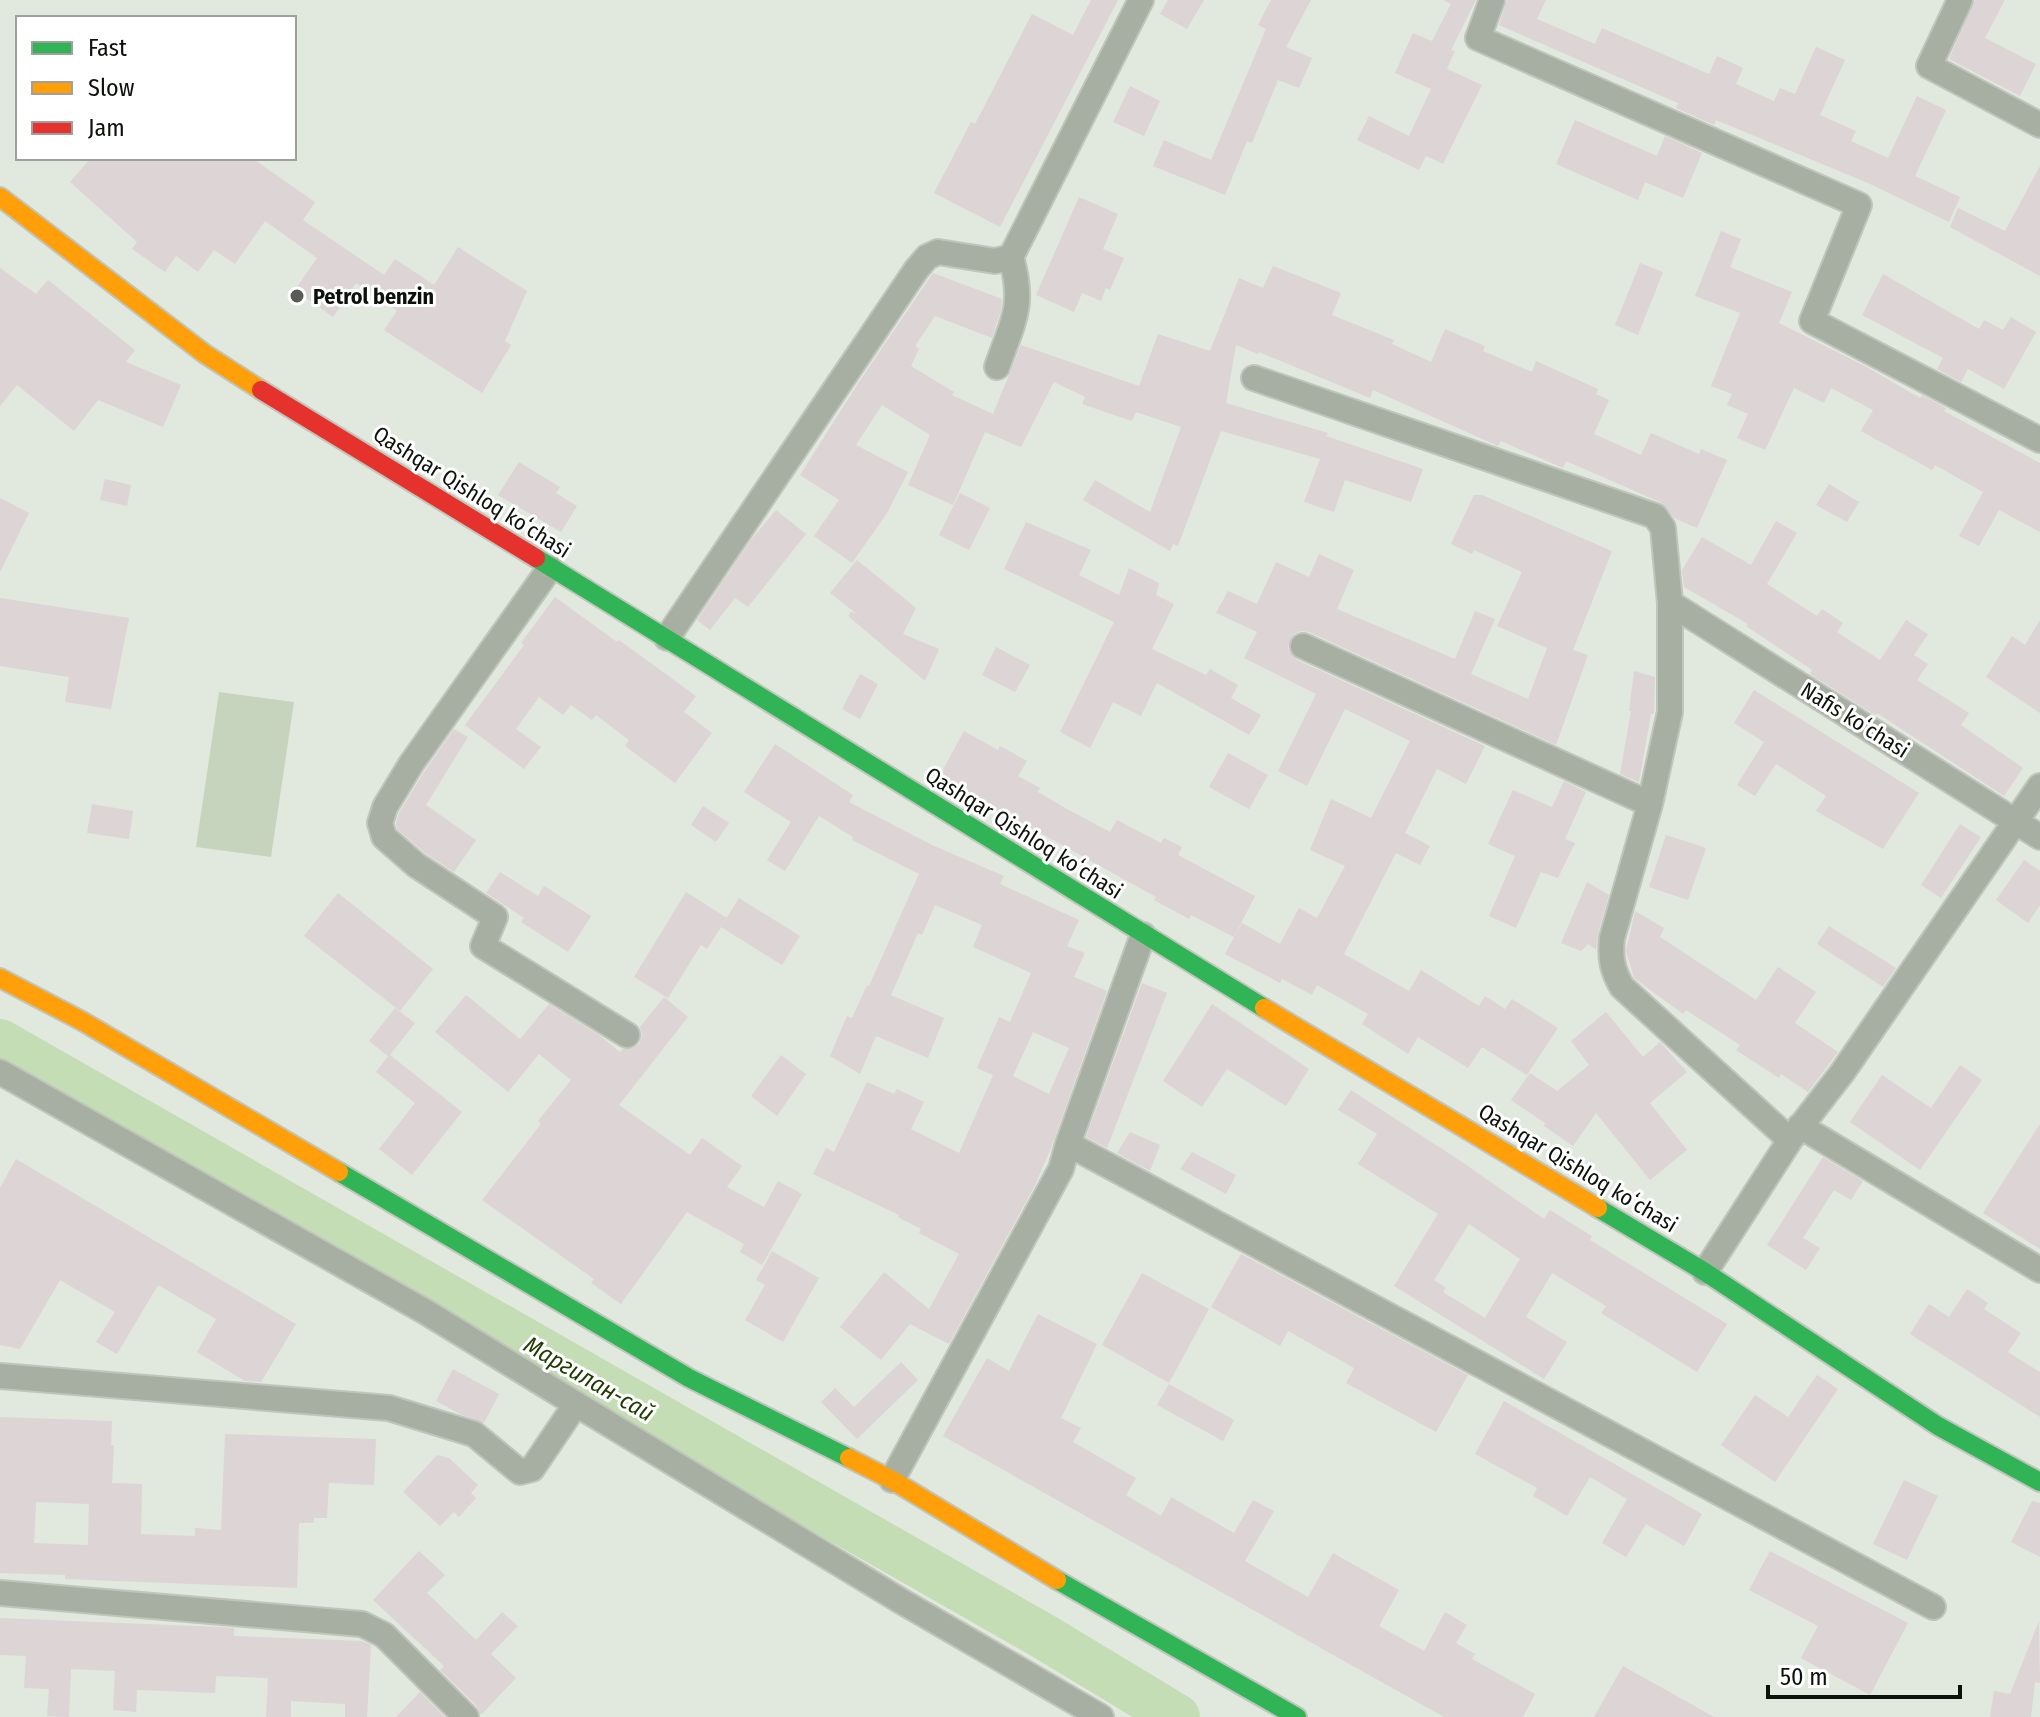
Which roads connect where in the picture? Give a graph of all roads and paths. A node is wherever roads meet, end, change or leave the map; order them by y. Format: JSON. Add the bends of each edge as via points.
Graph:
{"nodes":[{"id":1,"x":1141,"y":0,"type":"edge"},
{"id":2,"x":1492,"y":0,"type":"edge"},
{"id":3,"x":1960,"y":0,"type":"edge"},
{"id":4,"x":2040,"y":125,"type":"edge"},
{"id":5,"x":0,"y":197,"type":"edge"},
{"id":6,"x":1011,"y":257,"type":"junction"},
{"id":7,"x":997,"y":367,"type":"dead end"},
{"id":8,"x":1254,"y":378,"type":"dead end"},
{"id":9,"x":2040,"y":440,"type":"edge"},
{"id":10,"x":550,"y":568,"type":"junction"},
{"id":11,"x":1670,"y":603,"type":"junction"},
{"id":12,"x":667,"y":638,"type":"junction"},
{"id":13,"x":1303,"y":646,"type":"dead end"},
{"id":14,"x":2040,"y":786,"type":"edge"},
{"id":15,"x":1650,"y":804,"type":"junction"},
{"id":16,"x":2017,"y":822,"type":"junction"},
{"id":17,"x":2040,"y":837,"type":"edge"},
{"id":18,"x":1143,"y":935,"type":"junction"},
{"id":19,"x":0,"y":978,"type":"edge"},
{"id":20,"x":627,"y":1035,"type":"dead end"},
{"id":21,"x":0,"y":1072,"type":"edge"},
{"id":22,"x":1795,"y":1133,"type":"junction"},
{"id":23,"x":1068,"y":1144,"type":"junction"},
{"id":24,"x":2040,"y":1270,"type":"edge"},
{"id":25,"x":1705,"y":1272,"type":"junction"},
{"id":26,"x":0,"y":1376,"type":"edge"},
{"id":27,"x":576,"y":1404,"type":"junction"},
{"id":28,"x":892,"y":1480,"type":"junction"},
{"id":29,"x":2040,"y":1482,"type":"edge"},
{"id":30,"x":0,"y":1593,"type":"edge"},
{"id":31,"x":1933,"y":1607,"type":"dead end"},
{"id":32,"x":466,"y":1717,"type":"edge"},
{"id":33,"x":1101,"y":1717,"type":"edge"},
{"id":34,"x":1297,"y":1717,"type":"edge"}],
"edges":[{"from":1,"to":6,"type":"street"},
{"from":2,"to":9,"type":"street","via":[[1478,38],[1859,205],[1812,321]]},
{"from":3,"to":4,"type":"street","via":[[1929,66]]},
{"from":5,"to":10,"type":"main road","name":"Qashqar Qishloq koʻchasi","via":[[205,354]]},
{"from":6,"to":7,"type":"street","via":[[1018,306]]},
{"from":6,"to":12,"type":"street","via":[[995,261],[938,252],[927,257]]},
{"from":8,"to":11,"type":"street","via":[[1655,516],[1663,528]]},
{"from":10,"to":12,"type":"main road","name":"Qashqar Qishloq koʻchasi"},
{"from":10,"to":20,"type":"street","via":[[411,764],[380,823],[384,837],[416,865],[495,917],[483,946]]},
{"from":11,"to":15,"type":"street","via":[[1670,712]]},
{"from":11,"to":16,"type":"street","name":"Nafis koʻchasi"},
{"from":12,"to":18,"type":"main road","name":"Qashqar Qishloq koʻchasi"},
{"from":13,"to":15,"type":"street"},
{"from":14,"to":16,"type":"street"},
{"from":15,"to":22,"type":"street","via":[[1612,938],[1614,973],[1622,987]]},
{"from":16,"to":17,"type":"street","name":"Nafis koʻchasi"},
{"from":16,"to":22,"type":"street"},
{"from":18,"to":23,"type":"street"},
{"from":18,"to":25,"type":"main road","name":"Qashqar Qishloq koʻchasi"},
{"from":19,"to":28,"type":"main road","via":[[689,1378]]},
{"from":21,"to":27,"type":"street","via":[[426,1312]]},
{"from":22,"to":24,"type":"street"},
{"from":22,"to":25,"type":"street"},
{"from":23,"to":28,"type":"street","via":[[1061,1169]]},
{"from":23,"to":31,"type":"street"},
{"from":25,"to":29,"type":"main road","name":"Qashqar Qishloq koʻchasi","via":[[1938,1426]]},
{"from":26,"to":27,"type":"street","via":[[389,1408],[474,1434],[520,1472],[532,1469]]},
{"from":27,"to":33,"type":"street"},
{"from":28,"to":34,"type":"main road"},
{"from":30,"to":32,"type":"street","via":[[362,1624],[384,1635]]}]}
